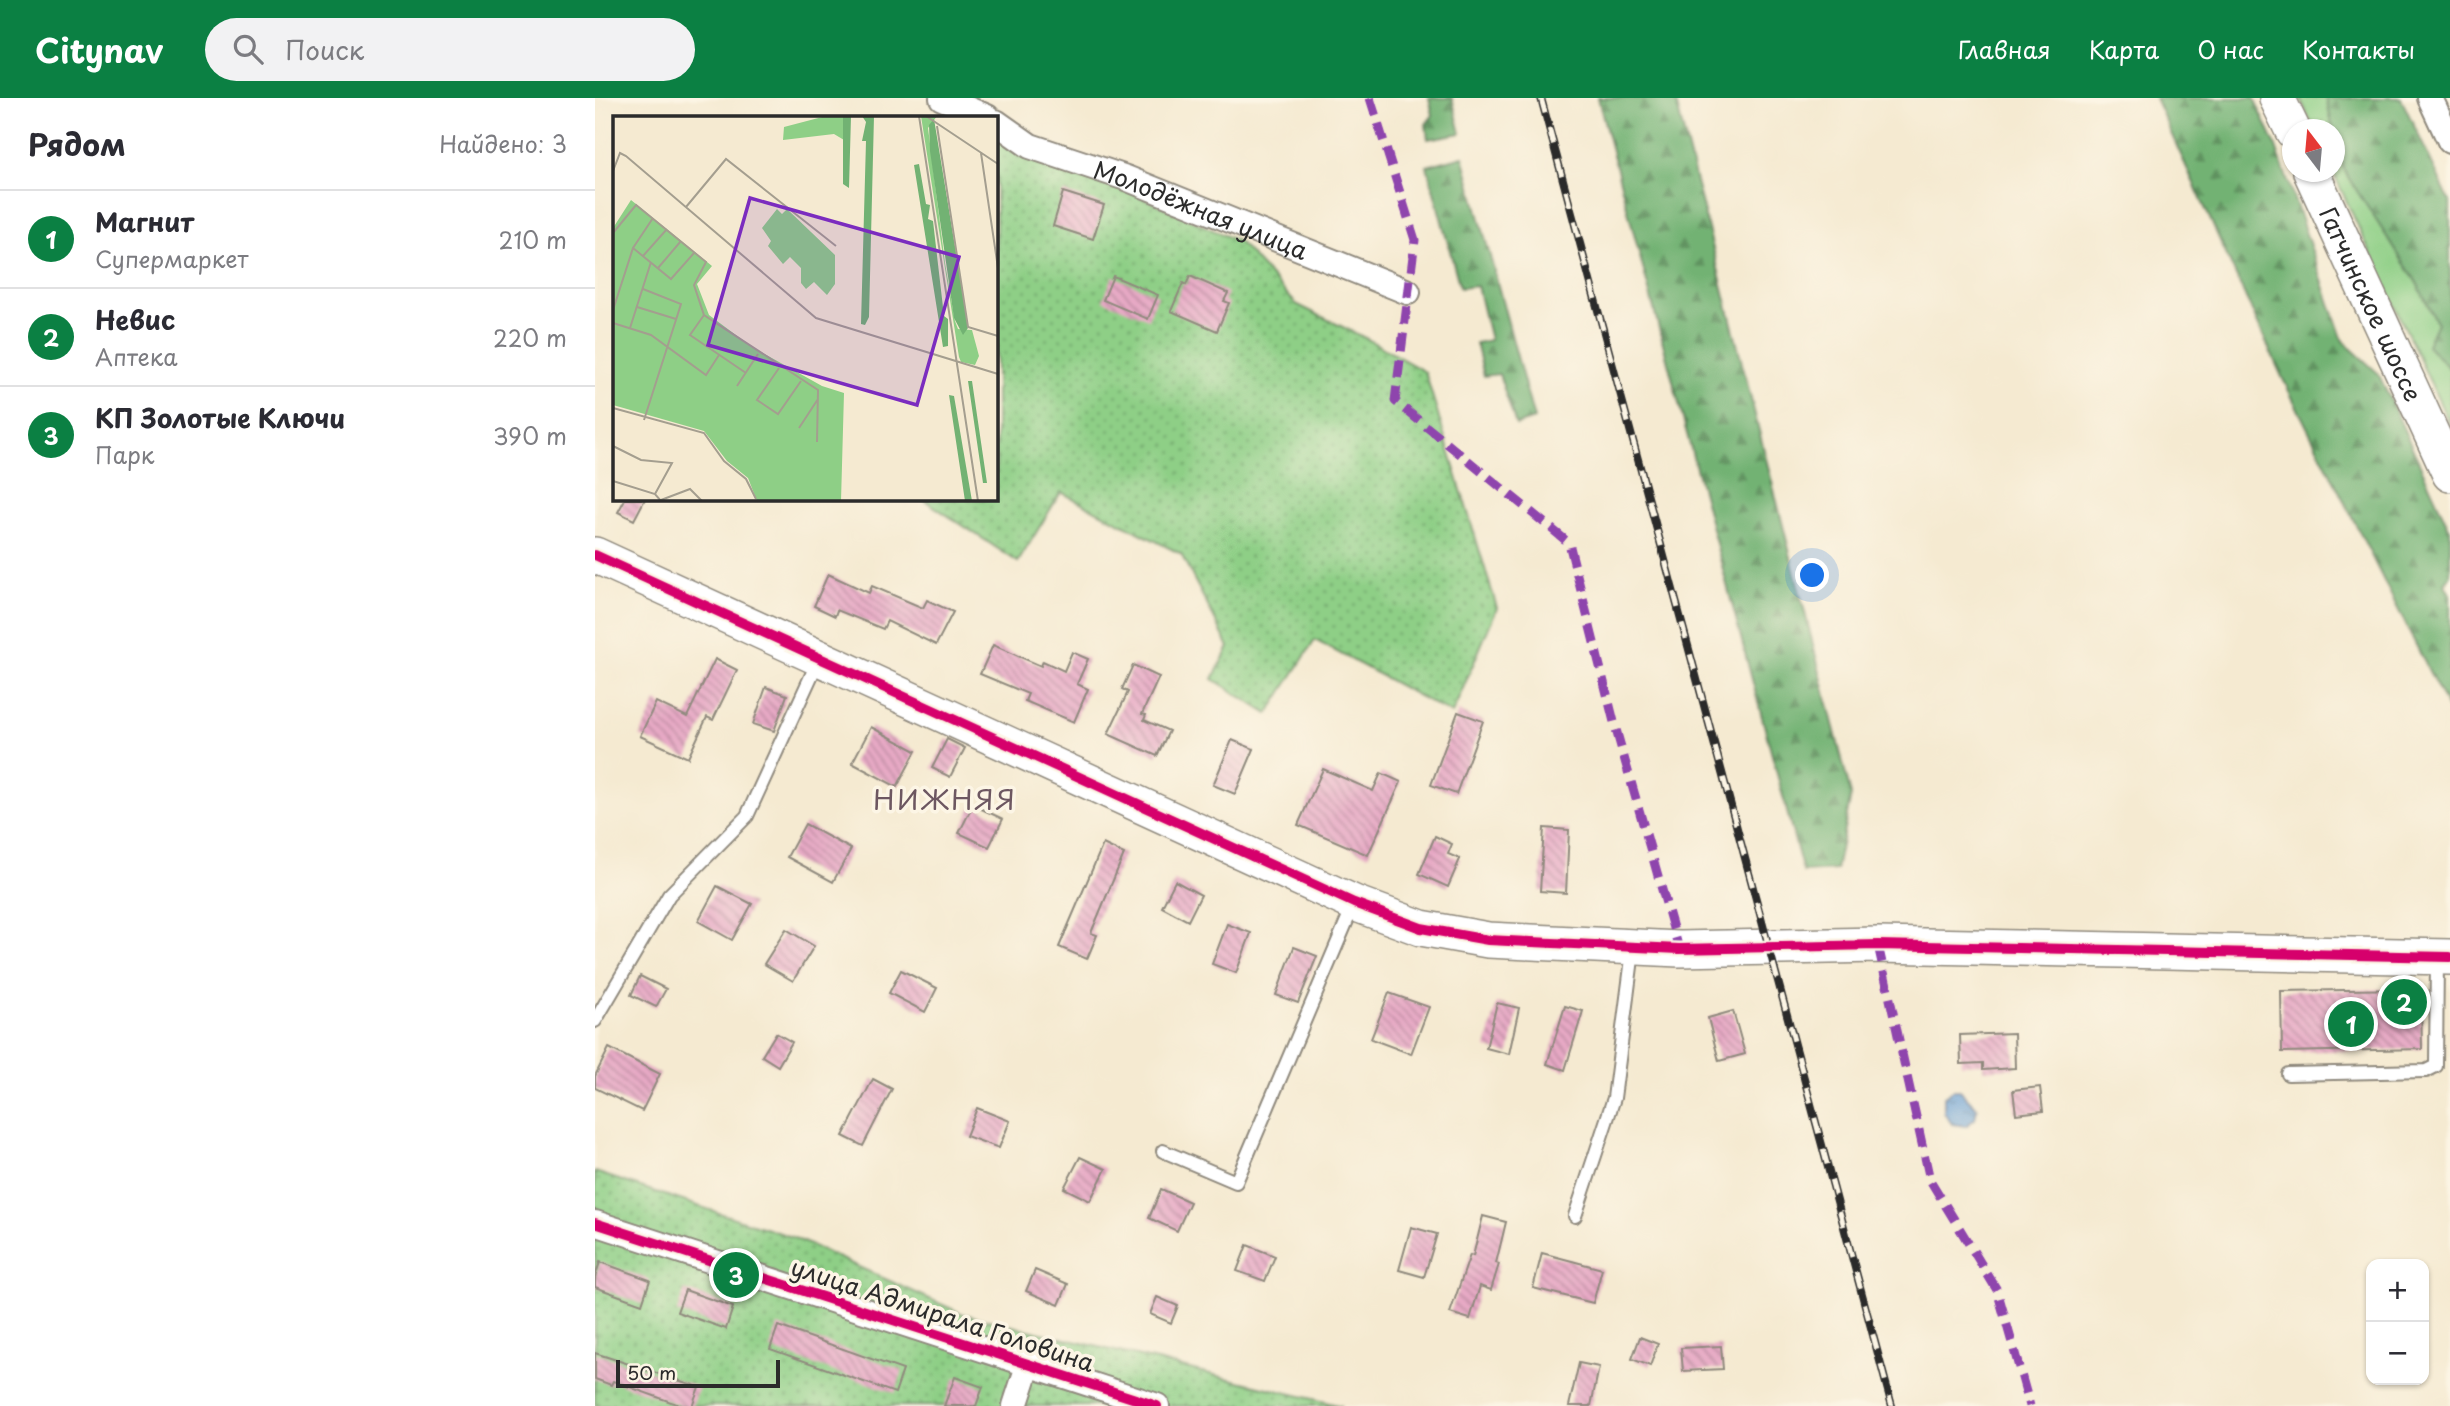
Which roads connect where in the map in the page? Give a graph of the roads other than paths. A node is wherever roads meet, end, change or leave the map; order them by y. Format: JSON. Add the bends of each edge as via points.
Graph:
{"nodes":[{"id":1,"x":941,"y":98,"type":"edge"},
{"id":2,"x":2277,"y":98,"type":"edge"},
{"id":3,"x":2430,"y":98,"type":"edge"},
{"id":4,"x":985,"y":116,"type":"edge"},
{"id":5,"x":2287,"y":119,"type":"edge"},
{"id":6,"x":997,"y":123,"type":"edge"},
{"id":7,"x":2450,"y":141,"type":"edge"},
{"id":8,"x":2316,"y":182,"type":"edge"},
{"id":9,"x":1408,"y":292,"type":"dead end"},
{"id":10,"x":2450,"y":474,"type":"edge"},
{"id":11,"x":595,"y":555,"type":"edge"},
{"id":12,"x":820,"y":657,"type":"junction"},
{"id":13,"x":1354,"y":903,"type":"junction"},
{"id":14,"x":1633,"y":947,"type":"junction"},
{"id":15,"x":2444,"y":957,"type":"edge"},
{"id":16,"x":595,"y":1021,"type":"edge"},
{"id":17,"x":2288,"y":1074,"type":"dead end"},
{"id":18,"x":1163,"y":1151,"type":"dead end"},
{"id":19,"x":1575,"y":1216,"type":"dead end"},
{"id":20,"x":595,"y":1223,"type":"edge"},
{"id":21,"x":1029,"y":1363,"type":"junction"},
{"id":22,"x":1016,"y":1406,"type":"edge"},
{"id":23,"x":1157,"y":1406,"type":"edge"}],
"edges":[{"from":1,"to":4,"type":"street"},
{"from":2,"to":5,"type":"street"},
{"from":3,"to":7,"type":"street"},
{"from":6,"to":9,"type":"street","name":"Молодёжная улица","via":[[1030,146],[1126,178]]},
{"from":8,"to":10,"type":"street","name":"Гатчинское шоссе"},
{"from":11,"to":12,"type":"street"},
{"from":12,"to":13,"type":"street"},
{"from":12,"to":16,"type":"lane","via":[[747,816],[669,895]]},
{"from":13,"to":14,"type":"street","via":[[1421,928],[1488,940]]},
{"from":13,"to":18,"type":"lane","via":[[1236,1182]]},
{"from":14,"to":15,"type":"street","via":[[1892,946]]},
{"from":14,"to":19,"type":"lane","via":[[1614,1098]]},
{"from":15,"to":17,"type":"lane","via":[[2437,1066],[2426,1071]]},
{"from":20,"to":21,"type":"street","name":"улица Адмирала Головина"},
{"from":21,"to":22,"type":"street"},
{"from":21,"to":23,"type":"street","name":"улица Адмирала Головина"}]}
